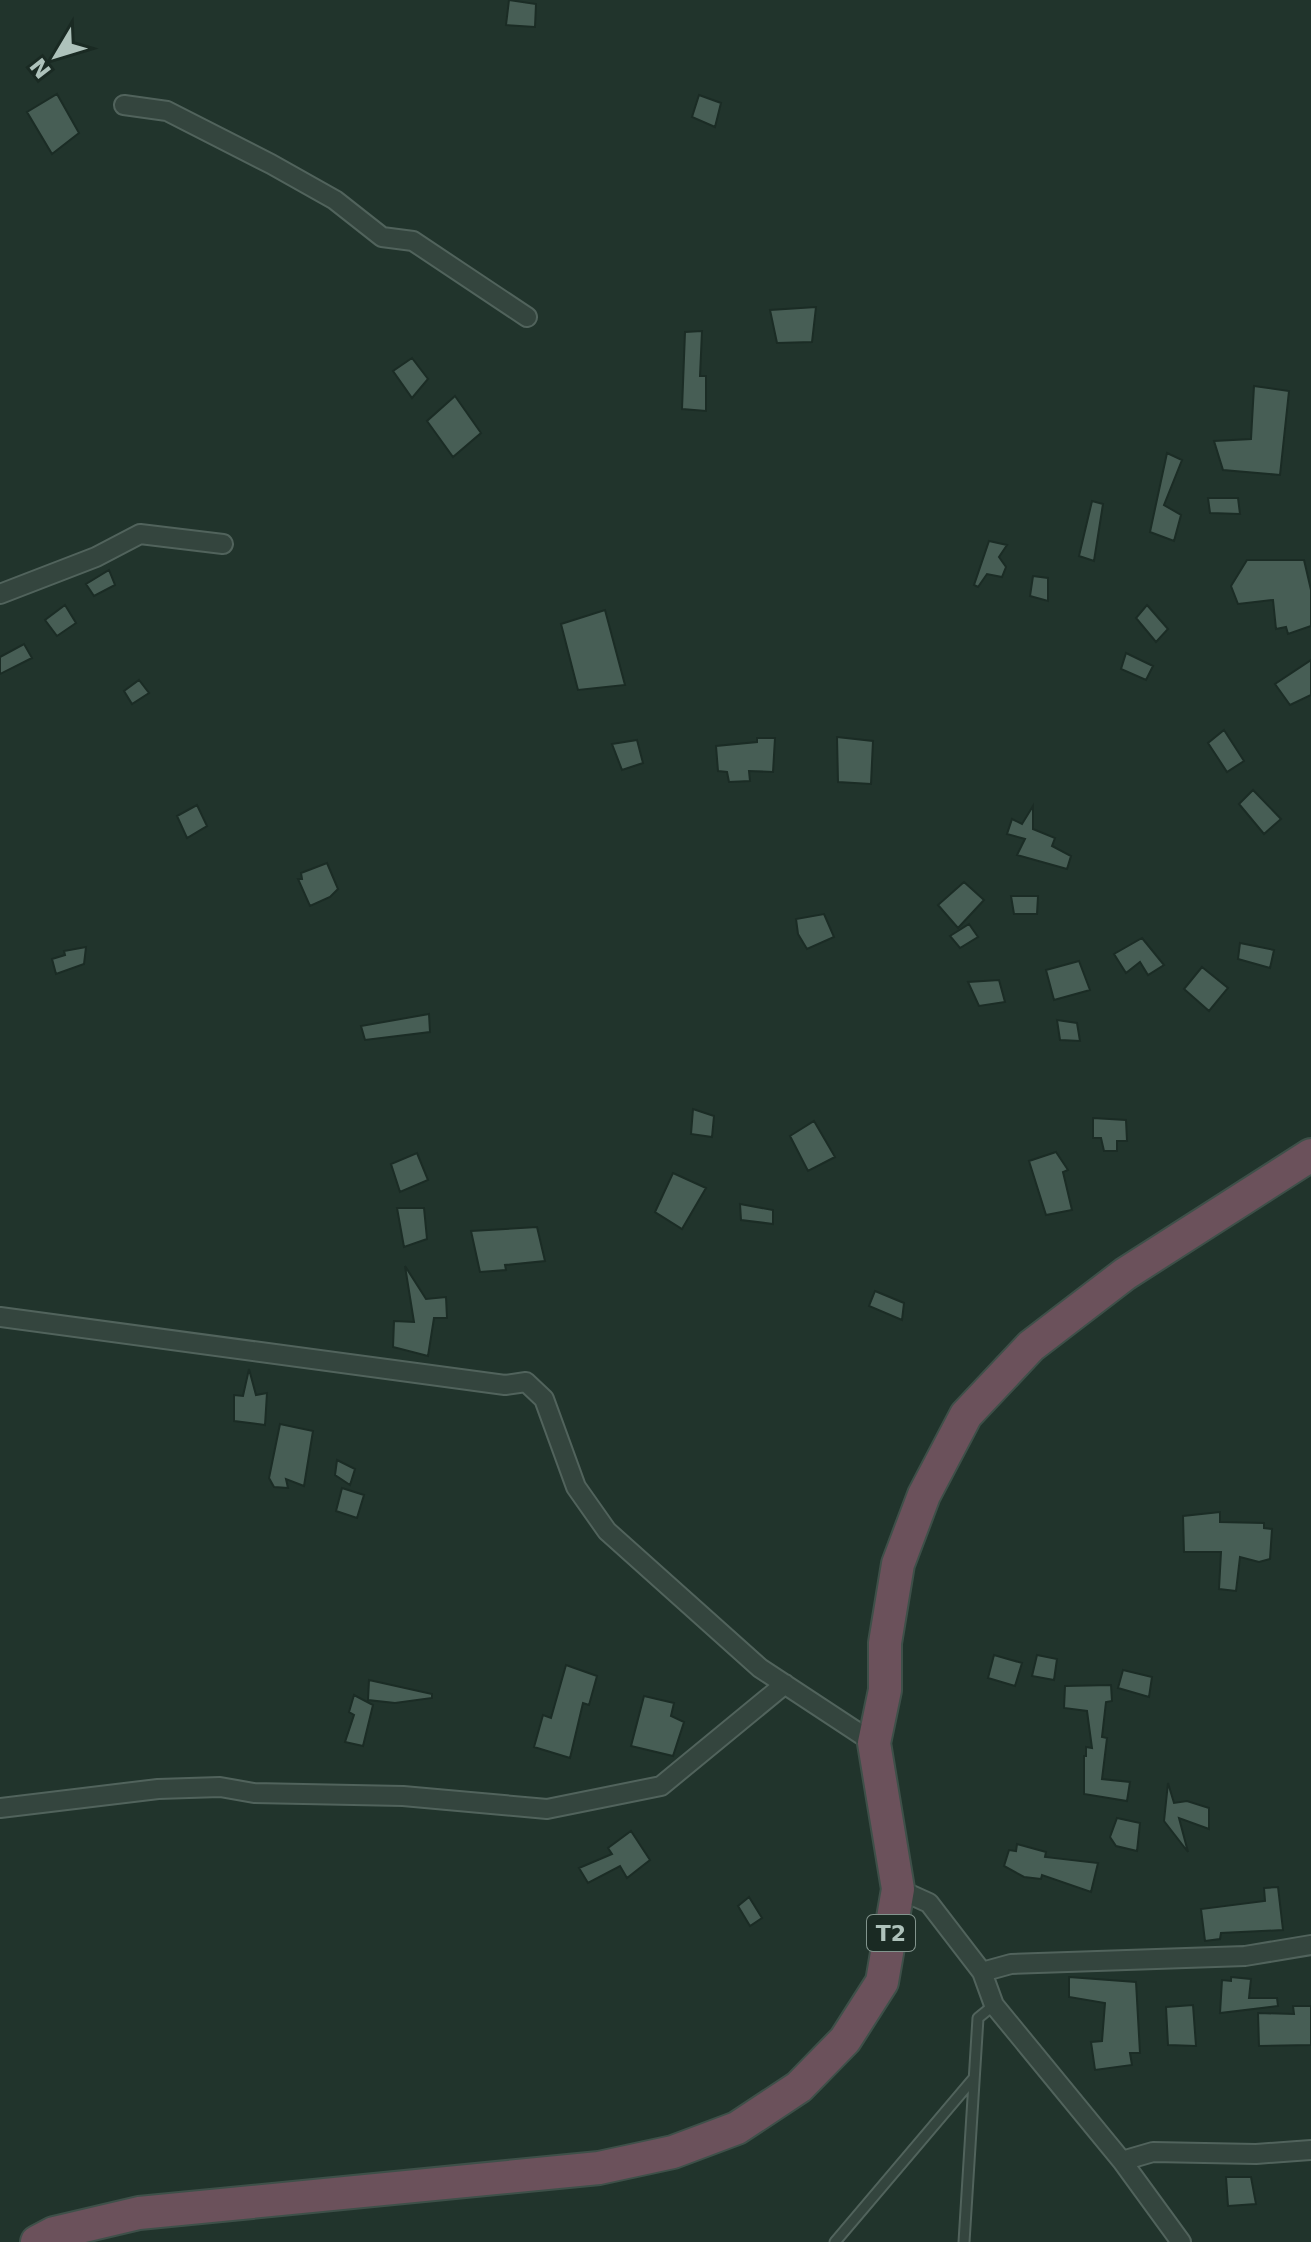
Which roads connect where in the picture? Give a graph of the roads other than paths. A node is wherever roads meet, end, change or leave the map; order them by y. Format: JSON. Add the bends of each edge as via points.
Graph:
{"nodes":[{"id":1,"x":124,"y":105,"type":"dead end"},
{"id":2,"x":527,"y":317,"type":"dead end"},
{"id":3,"x":223,"y":544,"type":"dead end"},
{"id":4,"x":0,"y":594,"type":"edge"},
{"id":5,"x":1311,"y":1155,"type":"edge"},
{"id":6,"x":0,"y":1317,"type":"edge"},
{"id":7,"x":785,"y":1684,"type":"junction"},
{"id":8,"x":874,"y":1743,"type":"junction"},
{"id":9,"x":0,"y":1808,"type":"edge"},
{"id":10,"x":898,"y":1889,"type":"junction"},
{"id":11,"x":1311,"y":1945,"type":"edge"},
{"id":12,"x":982,"y":1972,"type":"junction"},
{"id":13,"x":994,"y":2005,"type":"junction"},
{"id":14,"x":974,"y":2078,"type":"junction"},
{"id":15,"x":1311,"y":2150,"type":"edge"},
{"id":16,"x":1122,"y":2161,"type":"junction"},
{"id":17,"x":37,"y":2242,"type":"edge"},
{"id":18,"x":835,"y":2242,"type":"edge"},
{"id":19,"x":964,"y":2242,"type":"edge"},
{"id":20,"x":1181,"y":2242,"type":"edge"}],
"edges":[{"from":1,"to":2,"type":"street","via":[[167,111],[271,164],[335,200],[382,237],[413,241]]},
{"from":3,"to":4,"type":"street","via":[[140,534]]},
{"from":5,"to":8,"type":"highway","number":"T2","via":[[1125,1274],[1031,1346],[966,1415],[924,1495],[898,1564]]},
{"from":6,"to":7,"type":"street","via":[[505,1385],[526,1382],[544,1399],[576,1487],[607,1531],[760,1668]]},
{"from":7,"to":8,"type":"street"},
{"from":7,"to":9,"type":"street","via":[[661,1786],[547,1809],[220,1787]]},
{"from":8,"to":10,"type":"highway","number":"T2"},
{"from":10,"to":12,"type":"street","via":[[929,1903]]},
{"from":10,"to":17,"type":"highway","number":"T2","via":[[882,1982],[845,2040],[799,2087],[737,2128],[673,2152],[599,2168],[139,2213],[54,2233]]},
{"from":11,"to":12,"type":"street","via":[[1245,1956],[1011,1964]]},
{"from":12,"to":13,"type":"street"},
{"from":13,"to":14,"type":"lane","via":[[978,2018]]},
{"from":13,"to":16,"type":"street"},
{"from":14,"to":18,"type":"lane"},
{"from":14,"to":19,"type":"lane"},
{"from":15,"to":16,"type":"street","via":[[1153,2152]]},
{"from":16,"to":20,"type":"street"}]}
